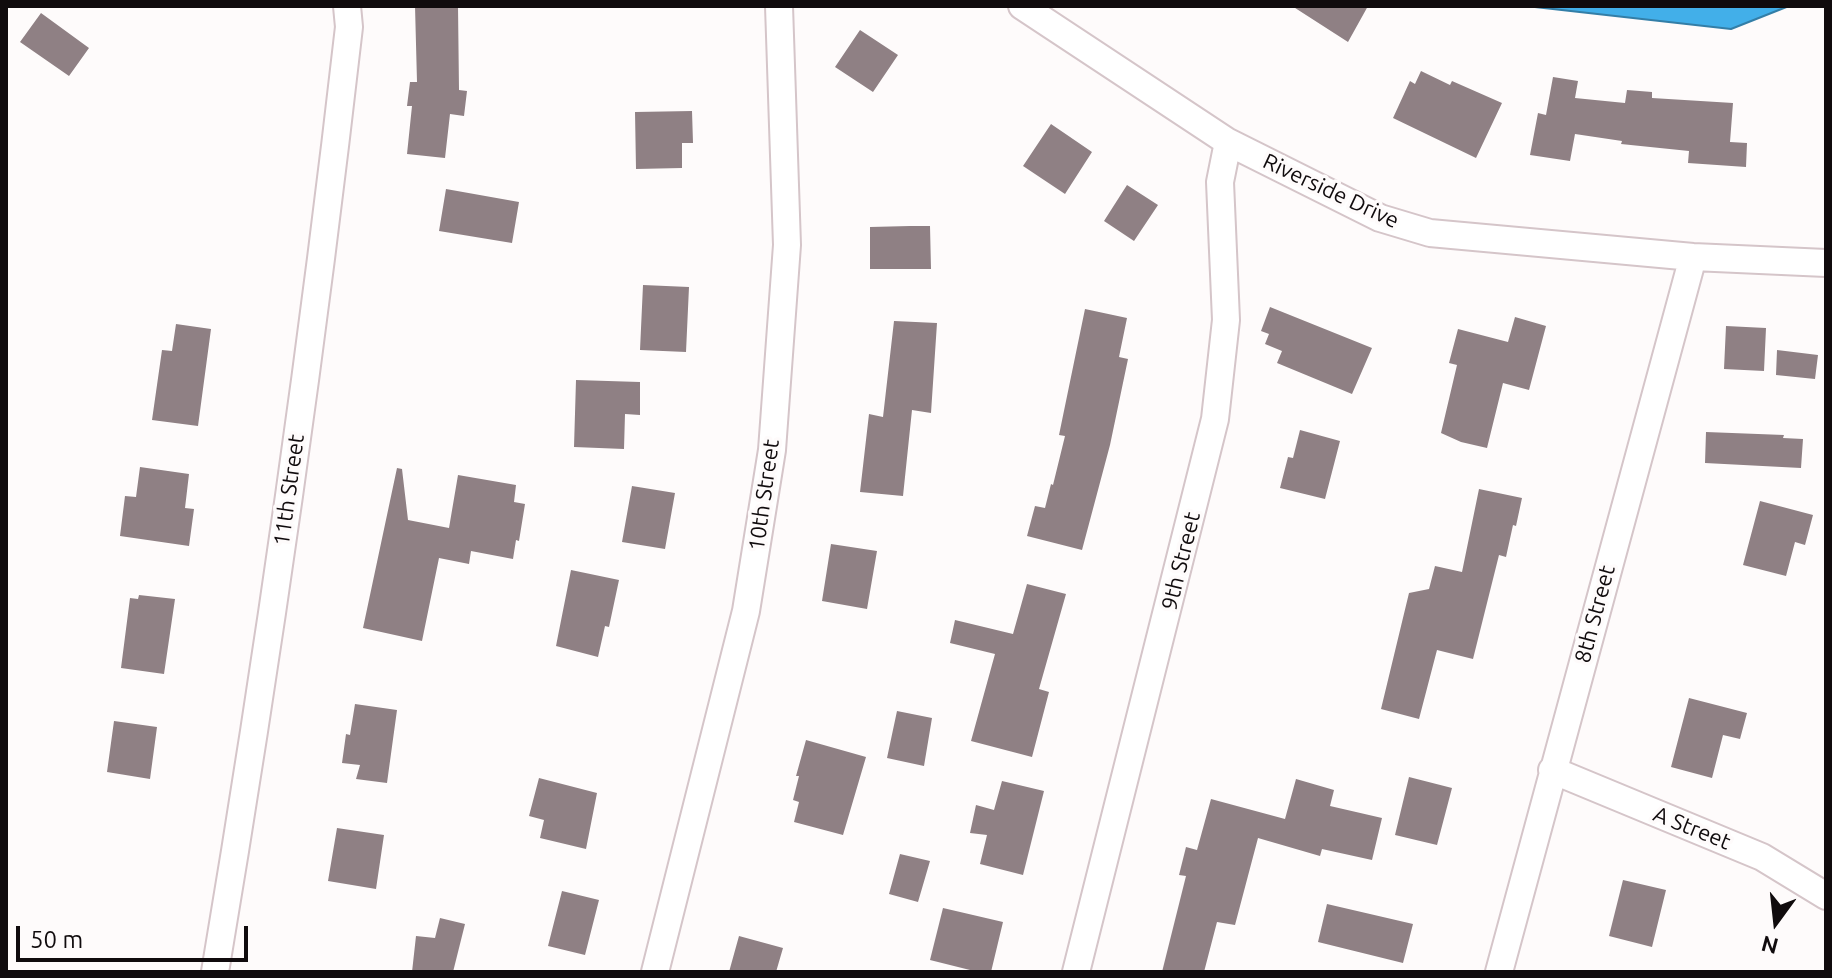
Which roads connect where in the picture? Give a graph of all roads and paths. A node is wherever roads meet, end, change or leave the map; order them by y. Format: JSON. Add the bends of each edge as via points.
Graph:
{"nodes":[{"id":1,"x":347,"y":6,"type":"edge"},
{"id":2,"x":779,"y":6,"type":"edge"},
{"id":3,"x":1022,"y":6,"type":"edge"},
{"id":4,"x":1228,"y":142,"type":"junction"},
{"id":5,"x":1693,"y":257,"type":"junction"},
{"id":6,"x":1826,"y":263,"type":"edge"},
{"id":7,"x":1552,"y":770,"type":"junction"},
{"id":8,"x":1826,"y":896,"type":"edge"},
{"id":9,"x":215,"y":972,"type":"edge"},
{"id":10,"x":655,"y":972,"type":"edge"},
{"id":11,"x":1076,"y":972,"type":"edge"},
{"id":12,"x":1499,"y":972,"type":"edge"}],
"edges":[{"from":1,"to":9,"type":"street","name":"11th Street","via":[[349,27],[324,240]]},
{"from":2,"to":10,"type":"street","name":"10th Street","via":[[787,245],[772,450],[746,611]]},
{"from":3,"to":4,"type":"street","name":"Riverside Drive"},
{"from":4,"to":5,"type":"street","name":"Riverside Drive","via":[[1380,218],[1430,233]]},
{"from":4,"to":11,"type":"street","name":"9th Street","via":[[1220,182],[1226,320],[1215,419]]},
{"from":5,"to":6,"type":"street","name":"Riverside Drive"},
{"from":5,"to":7,"type":"street","name":"8th Street"},
{"from":7,"to":8,"type":"street","name":"A Street","via":[[1762,857]]},
{"from":7,"to":12,"type":"street","name":"8th Street"}]}
